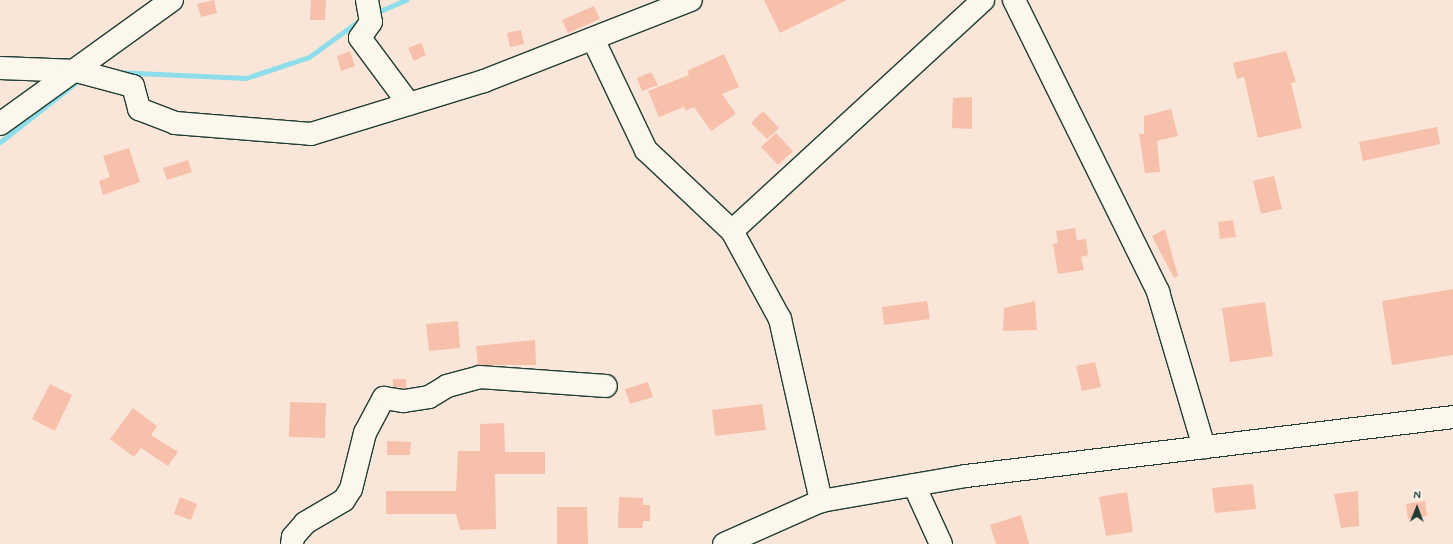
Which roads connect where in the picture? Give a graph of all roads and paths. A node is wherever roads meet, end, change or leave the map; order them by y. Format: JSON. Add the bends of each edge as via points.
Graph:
{"nodes":[{"id":1,"x":172,"y":0,"type":"edge"},
{"id":2,"x":366,"y":0,"type":"edge"},
{"id":3,"x":691,"y":0,"type":"edge"},
{"id":4,"x":983,"y":0,"type":"edge"},
{"id":5,"x":1014,"y":0,"type":"edge"},
{"id":6,"x":593,"y":39,"type":"junction"},
{"id":7,"x":0,"y":68,"type":"edge"},
{"id":8,"x":77,"y":71,"type":"junction"},
{"id":9,"x":409,"y":104,"type":"junction"},
{"id":10,"x":0,"y":124,"type":"edge"},
{"id":11,"x":732,"y":231,"type":"junction"},
{"id":12,"x":606,"y":386,"type":"dead end"},
{"id":13,"x":1453,"y":417,"type":"edge"},
{"id":14,"x":1204,"y":447,"type":"junction"},
{"id":15,"x":914,"y":485,"type":"junction"},
{"id":16,"x":821,"y":501,"type":"junction"},
{"id":17,"x":292,"y":544,"type":"edge"},
{"id":18,"x":724,"y":544,"type":"edge"},
{"id":19,"x":941,"y":544,"type":"edge"}],
"edges":[{"from":1,"to":8,"type":"street"},
{"from":2,"to":9,"type":"street","via":[[371,22],[360,38]]},
{"from":3,"to":6,"type":"street"},
{"from":4,"to":11,"type":"street"},
{"from":5,"to":14,"type":"street","via":[[1158,292]]},
{"from":6,"to":9,"type":"street","via":[[484,81]]},
{"from":6,"to":11,"type":"street","via":[[646,150]]},
{"from":7,"to":8,"type":"street"},
{"from":8,"to":9,"type":"street","via":[[133,86],[139,109],[175,123],[311,134]]},
{"from":8,"to":10,"type":"street"},
{"from":11,"to":16,"type":"street","via":[[780,319]]},
{"from":12,"to":17,"type":"street","via":[[480,377],[447,386],[429,397],[404,401],[384,398],[365,433],[351,489],[344,500],[305,523],[293,537]]},
{"from":13,"to":14,"type":"street"},
{"from":14,"to":15,"type":"street"},
{"from":15,"to":16,"type":"street"},
{"from":15,"to":19,"type":"street"},
{"from":16,"to":18,"type":"street"}]}
